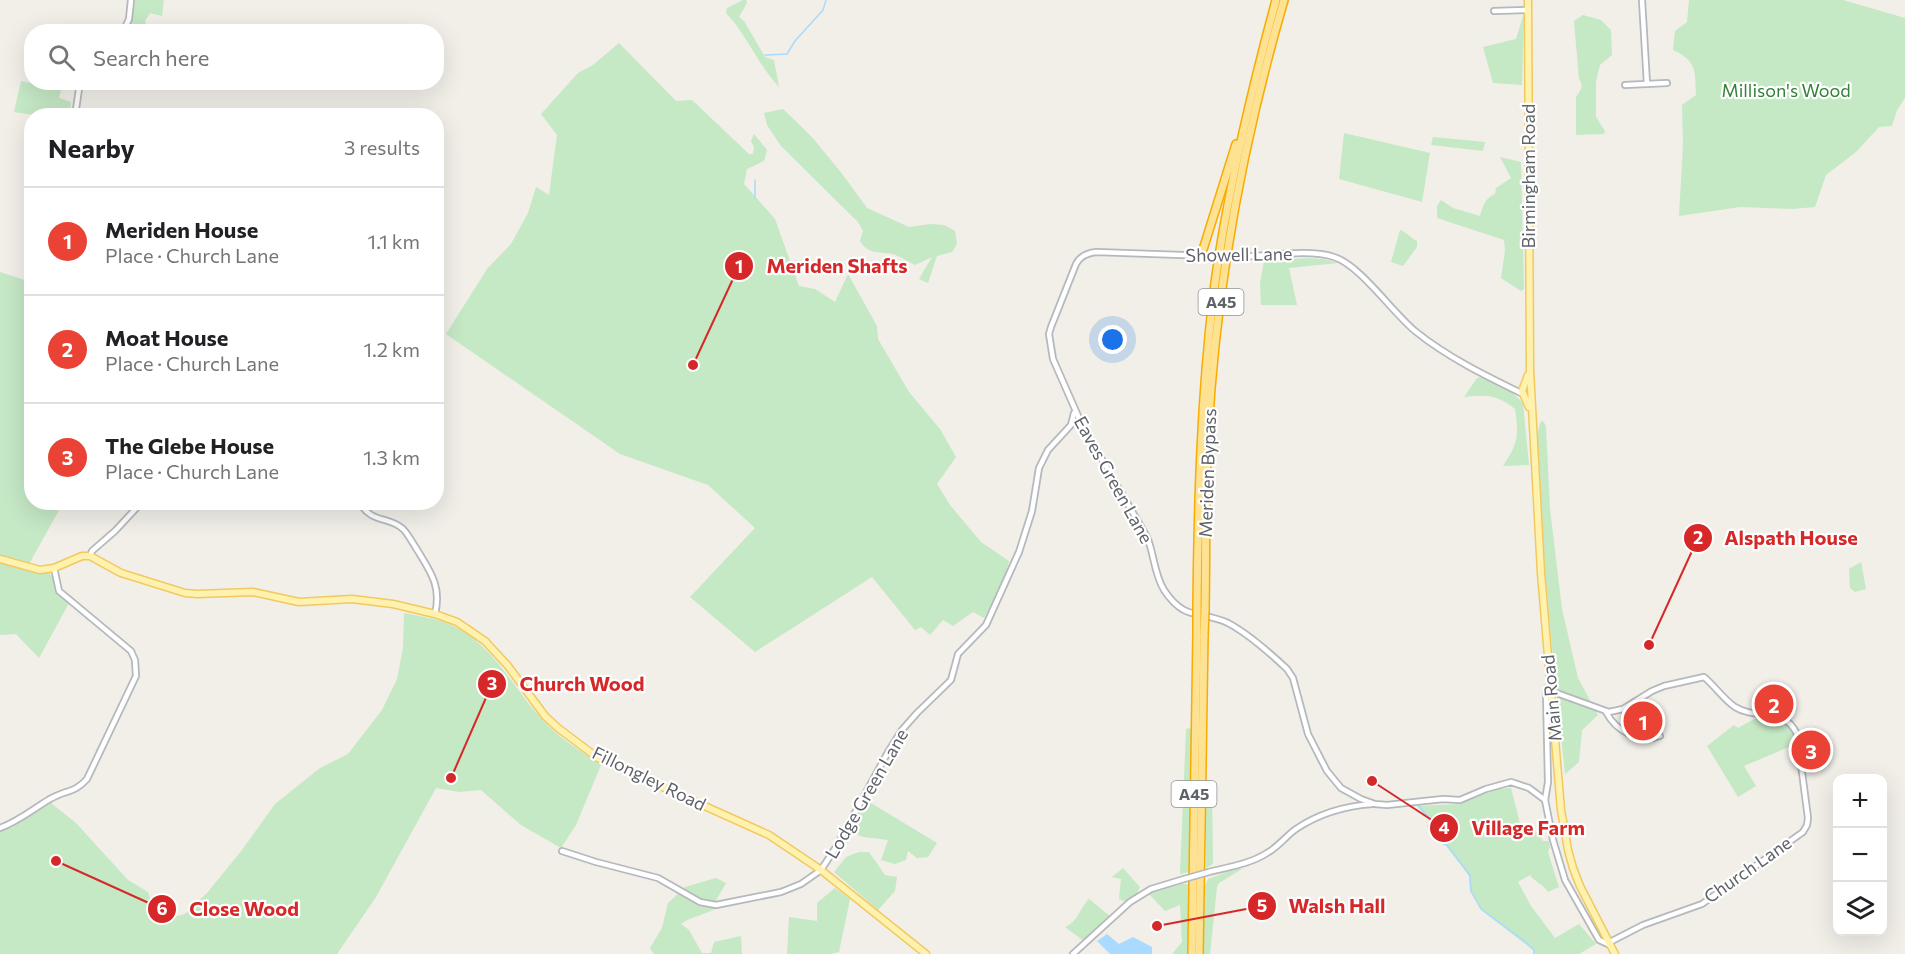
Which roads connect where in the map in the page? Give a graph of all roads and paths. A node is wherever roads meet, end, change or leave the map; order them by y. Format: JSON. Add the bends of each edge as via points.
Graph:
{"nodes":[{"id":1,"x":131,"y":0,"type":"edge"},
{"id":2,"x":1276,"y":0,"type":"edge"},
{"id":3,"x":1284,"y":0,"type":"edge"},
{"id":4,"x":1528,"y":0,"type":"edge"},
{"id":5,"x":1642,"y":0,"type":"edge"},
{"id":6,"x":1528,"y":10,"type":"junction"},
{"id":7,"x":1494,"y":11,"type":"dead end"},
{"id":8,"x":127,"y":24,"type":"edge"},
{"id":9,"x":1667,"y":83,"type":"dead end"},
{"id":10,"x":1647,"y":84,"type":"junction"},
{"id":11,"x":1625,"y":85,"type":"dead end"},
{"id":12,"x":79,"y":90,"type":"edge"},
{"id":13,"x":76,"y":108,"type":"edge"},
{"id":14,"x":1242,"y":134,"type":"junction"},
{"id":15,"x":1201,"y":256,"type":"junction"},
{"id":16,"x":1526,"y":391,"type":"junction"},
{"id":17,"x":1073,"y":408,"type":"junction"},
{"id":18,"x":1071,"y":425,"type":"junction"},
{"id":19,"x":1082,"y":425,"type":"junction"},
{"id":20,"x":135,"y":510,"type":"edge"},
{"id":21,"x":366,"y":510,"type":"edge"},
{"id":22,"x":90,"y":556,"type":"junction"},
{"id":23,"x":0,"y":559,"type":"edge"},
{"id":24,"x":54,"y":568,"type":"junction"},
{"id":25,"x":1201,"y":609,"type":"junction"},
{"id":26,"x":435,"y":614,"type":"junction"},
{"id":27,"x":1200,"y":635,"type":"junction"},
{"id":28,"x":1551,"y":689,"type":"junction"},
{"id":29,"x":1606,"y":712,"type":"junction"},
{"id":30,"x":1660,"y":736,"type":"dead end"},
{"id":31,"x":1361,"y":799,"type":"junction"},
{"id":32,"x":1545,"y":800,"type":"junction"},
{"id":33,"x":1375,"y":804,"type":"junction"},
{"id":34,"x":1358,"y":805,"type":"junction"},
{"id":35,"x":0,"y":828,"type":"edge"},
{"id":36,"x":562,"y":850,"type":"dead end"},
{"id":37,"x":821,"y":870,"type":"junction"},
{"id":38,"x":1609,"y":944,"type":"junction"},
{"id":39,"x":926,"y":954,"type":"edge"},
{"id":40,"x":1073,"y":954,"type":"edge"},
{"id":41,"x":1191,"y":954,"type":"edge"},
{"id":42,"x":1199,"y":954,"type":"edge"},
{"id":43,"x":1615,"y":954,"type":"edge"}],
"edges":[{"from":1,"to":8,"type":"street"},
{"from":2,"to":14,"type":"highway","name":"Meriden Bypass","number":"A45"},
{"from":3,"to":25,"type":"highway","name":"Meriden Bypass","number":"A45","via":[[1252,120],[1221,302],[1208,432]]},
{"from":4,"to":6,"type":"main road","name":"Birmingham Road"},
{"from":5,"to":10,"type":"street"},
{"from":6,"to":7,"type":"street"},
{"from":6,"to":16,"type":"main road","name":"Birmingham Road","via":[[1530,352]]},
{"from":9,"to":10,"type":"street"},
{"from":10,"to":11,"type":"street"},
{"from":12,"to":13,"type":"street"},
{"from":14,"to":15,"type":"highway","via":[[1234,147]]},
{"from":14,"to":25,"type":"highway","name":"Meriden Bypass","number":"A45","via":[[1215,288],[1203,397]]},
{"from":15,"to":16,"type":"street","name":"Showell Lane","bridge":true,"via":[[1307,254],[1337,258],[1358,272],[1431,344],[1514,389]]},
{"from":15,"to":17,"type":"street","name":"Showell Lane","via":[[1096,252],[1079,258],[1049,334],[1053,359]]},
{"from":16,"to":28,"type":"main road","name":"Main Road","via":[[1533,431]]},
{"from":17,"to":18,"type":"street"},
{"from":17,"to":19,"type":"street","name":"Eaves Green Lane"},
{"from":18,"to":19,"type":"street"},
{"from":18,"to":37,"type":"street","name":"Lodge Green Lane","via":[[1048,450],[1039,468],[1032,511],[1019,552],[986,625],[958,654],[951,680],[897,737]]},
{"from":19,"to":31,"type":"street","name":"Eaves Green Lane","via":[[1146,537],[1164,590],[1178,607],[1229,624],[1287,669],[1308,735],[1327,771],[1341,788]]},
{"from":20,"to":22,"type":"street"},
{"from":21,"to":26,"type":"street","via":[[407,534],[432,573],[438,593]]},
{"from":22,"to":24,"type":"main road"},
{"from":22,"to":26,"type":"main road","name":"Fillongley Road","via":[[121,573],[185,593],[252,592],[299,602],[352,599],[393,603]]},
{"from":23,"to":24,"type":"main road","via":[[40,570]]},
{"from":24,"to":35,"type":"street","via":[[59,591],[131,651],[136,676],[80,786]]},
{"from":25,"to":27,"type":"highway","name":"Meriden Bypass","number":"A45","bridge":true},
{"from":26,"to":37,"type":"main road","name":"Fillongley Road","via":[[469,628],[485,641],[545,716],[598,758],[769,835]]},
{"from":27,"to":41,"type":"highway","name":"Meriden Bypass","number":"A45"},
{"from":27,"to":42,"type":"highway","name":"Meriden Bypass","number":"A45"},
{"from":28,"to":29,"type":"street"},
{"from":28,"to":32,"type":"street","via":[[1546,692]]},
{"from":28,"to":38,"type":"main road","name":"Main Road","via":[[1568,850],[1580,886]]},
{"from":29,"to":30,"type":"street","via":[[1616,726],[1634,737]]},
{"from":29,"to":38,"type":"street","name":"Church Lane","via":[[1623,709],[1664,686],[1704,677],[1733,706],[1780,716],[1797,734],[1808,821],[1803,832],[1702,904],[1643,925]]},
{"from":31,"to":33,"type":"street","name":"Eaves Green Lane"},
{"from":31,"to":34,"type":"street"},
{"from":32,"to":33,"type":"street","name":"Eaves Green Lane","via":[[1511,782],[1460,800]]},
{"from":32,"to":38,"type":"street","via":[[1565,880],[1599,940]]},
{"from":33,"to":34,"type":"street"},
{"from":34,"to":40,"type":"street","bridge":true,"via":[[1310,821],[1269,853],[1253,860],[1151,889],[1130,902]]},
{"from":36,"to":37,"type":"street","via":[[658,878],[700,902],[716,905],[781,892]]},
{"from":37,"to":39,"type":"main road","name":"Fillongley Road"},
{"from":38,"to":43,"type":"main road","name":"Main Road"}]}
